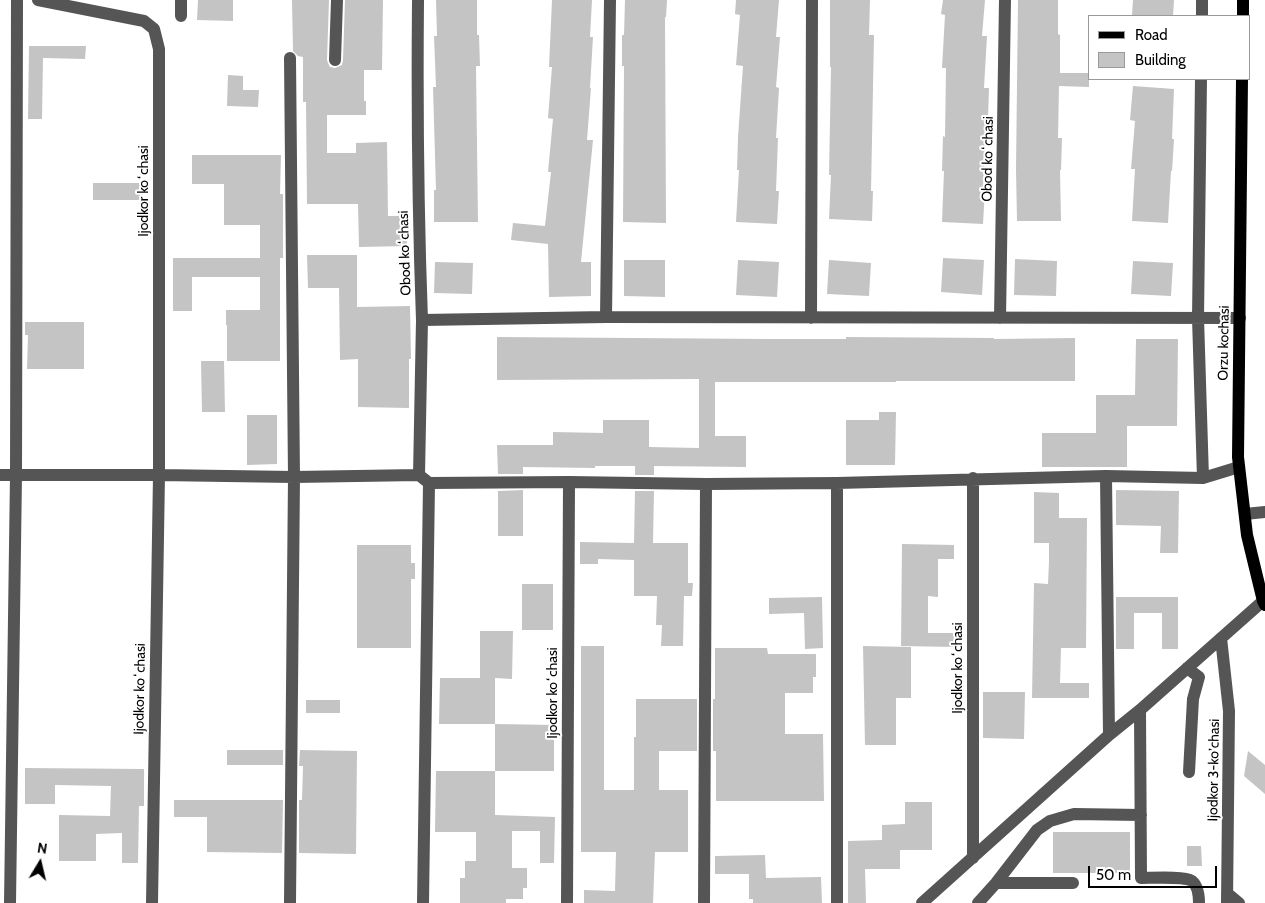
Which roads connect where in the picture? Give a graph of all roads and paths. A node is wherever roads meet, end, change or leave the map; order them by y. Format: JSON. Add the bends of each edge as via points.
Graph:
{"nodes":[{"id":1,"x":17,"y":0,"type":"edge"},
{"id":2,"x":38,"y":0,"type":"edge"},
{"id":3,"x":181,"y":0,"type":"edge"},
{"id":4,"x":337,"y":0,"type":"edge"},
{"id":5,"x":418,"y":0,"type":"edge"},
{"id":6,"x":610,"y":0,"type":"edge"},
{"id":7,"x":812,"y":0,"type":"edge"},
{"id":8,"x":1005,"y":0,"type":"edge"},
{"id":9,"x":1202,"y":0,"type":"edge"},
{"id":10,"x":1243,"y":0,"type":"edge"},
{"id":11,"x":1202,"y":15,"type":"edge"},
{"id":12,"x":1243,"y":15,"type":"edge"},
{"id":13,"x":181,"y":16,"type":"dead end"},
{"id":14,"x":290,"y":58,"type":"dead end"},
{"id":15,"x":335,"y":60,"type":"dead end"},
{"id":16,"x":1201,"y":80,"type":"edge"},
{"id":17,"x":1242,"y":80,"type":"edge"},
{"id":18,"x":606,"y":317,"type":"junction"},
{"id":19,"x":811,"y":318,"type":"junction"},
{"id":20,"x":1000,"y":318,"type":"junction"},
{"id":21,"x":1198,"y":318,"type":"junction"},
{"id":22,"x":1240,"y":318,"type":"junction"},
{"id":23,"x":422,"y":320,"type":"junction"},
{"id":24,"x":1239,"y":467,"type":"junction"},
{"id":25,"x":0,"y":475,"type":"edge"},
{"id":26,"x":16,"y":475,"type":"junction"},
{"id":27,"x":159,"y":475,"type":"junction"},
{"id":28,"x":1106,"y":476,"type":"junction"},
{"id":29,"x":294,"y":477,"type":"junction"},
{"id":30,"x":974,"y":478,"type":"junction"},
{"id":31,"x":1203,"y":478,"type":"junction"},
{"id":32,"x":424,"y":479,"type":"junction"},
{"id":33,"x":569,"y":482,"type":"junction"},
{"id":34,"x":838,"y":483,"type":"junction"},
{"id":35,"x":706,"y":484,"type":"junction"},
{"id":36,"x":1265,"y":512,"type":"edge"},
{"id":37,"x":1245,"y":514,"type":"junction"},
{"id":38,"x":1264,"y":603,"type":"edge"},
{"id":39,"x":1221,"y":638,"type":"junction"},
{"id":40,"x":1186,"y":668,"type":"junction"},
{"id":41,"x":1140,"y":710,"type":"junction"},
{"id":42,"x":1109,"y":735,"type":"junction"},
{"id":43,"x":1189,"y":772,"type":"dead end"},
{"id":44,"x":1141,"y":815,"type":"junction"},
{"id":45,"x":974,"y":858,"type":"junction"},
{"id":46,"x":996,"y":883,"type":"junction"},
{"id":47,"x":1073,"y":883,"type":"dead end"},
{"id":48,"x":1227,"y":898,"type":"edge"},
{"id":49,"x":10,"y":903,"type":"edge"},
{"id":50,"x":152,"y":903,"type":"edge"},
{"id":51,"x":290,"y":903,"type":"edge"},
{"id":52,"x":423,"y":903,"type":"edge"},
{"id":53,"x":567,"y":903,"type":"edge"},
{"id":54,"x":704,"y":903,"type":"edge"},
{"id":55,"x":837,"y":903,"type":"edge"},
{"id":56,"x":922,"y":903,"type":"edge"},
{"id":57,"x":978,"y":903,"type":"edge"},
{"id":58,"x":1199,"y":903,"type":"edge"},
{"id":59,"x":1239,"y":903,"type":"edge"}],
"edges":[{"from":1,"to":26,"type":"street"},
{"from":2,"to":27,"type":"street","name":"Ijodkor koʻchasi","via":[[144,21],[154,29],[159,49]]},
{"from":3,"to":13,"type":"street"},
{"from":4,"to":15,"type":"street"},
{"from":5,"to":23,"type":"street","name":"Obod koʻchasi"},
{"from":6,"to":18,"type":"street"},
{"from":7,"to":19,"type":"street"},
{"from":8,"to":20,"type":"street","name":"Obod koʻchasi"},
{"from":9,"to":11,"type":"street"},
{"from":10,"to":12,"type":"main road"},
{"from":14,"to":29,"type":"street"},
{"from":16,"to":21,"type":"street"},
{"from":17,"to":22,"type":"main road","name":"Orzu kochasi"},
{"from":18,"to":19,"type":"street"},
{"from":18,"to":23,"type":"street"},
{"from":19,"to":20,"type":"street"},
{"from":20,"to":21,"type":"street"},
{"from":21,"to":22,"type":"street"},
{"from":21,"to":31,"type":"street"},
{"from":22,"to":24,"type":"main road","name":"Orzu kochasi"},
{"from":23,"to":32,"type":"street","name":"Obod koʻchasi"},
{"from":24,"to":31,"type":"street"},
{"from":24,"to":37,"type":"main road","name":"Orzu kochasi"},
{"from":25,"to":26,"type":"street"},
{"from":26,"to":27,"type":"street"},
{"from":26,"to":49,"type":"street"},
{"from":27,"to":29,"type":"street"},
{"from":27,"to":50,"type":"street","name":"Ijodkor koʻchasi"},
{"from":28,"to":30,"type":"street"},
{"from":28,"to":31,"type":"street"},
{"from":28,"to":42,"type":"street"},
{"from":29,"to":32,"type":"street"},
{"from":29,"to":51,"type":"street"},
{"from":30,"to":34,"type":"street"},
{"from":30,"to":45,"type":"street","name":"Ijodkor koʻchasi"},
{"from":32,"to":33,"type":"street"},
{"from":32,"to":52,"type":"street"},
{"from":33,"to":35,"type":"street"},
{"from":33,"to":53,"type":"street","name":"Ijodkor koʻchasi"},
{"from":34,"to":35,"type":"street"},
{"from":34,"to":55,"type":"street"},
{"from":35,"to":54,"type":"street"},
{"from":36,"to":37,"type":"street"},
{"from":37,"to":38,"type":"main road","name":"Orzu kochasi"},
{"from":38,"to":39,"type":"street"},
{"from":39,"to":40,"type":"street"},
{"from":39,"to":48,"type":"street","name":"Ijodkor 3-koʼchasi","via":[[1230,711]]},
{"from":40,"to":41,"type":"street"},
{"from":40,"to":43,"type":"street","via":[[1199,677],[1193,700]]},
{"from":41,"to":42,"type":"street"},
{"from":41,"to":44,"type":"street"},
{"from":42,"to":45,"type":"street"},
{"from":44,"to":46,"type":"street","via":[[1074,814],[1050,821],[1037,830]]},
{"from":44,"to":58,"type":"street","via":[[1141,878],[1188,879],[1197,889]]},
{"from":45,"to":56,"type":"street"},
{"from":46,"to":47,"type":"street"},
{"from":46,"to":57,"type":"street"},
{"from":48,"to":59,"type":"street"}]}
